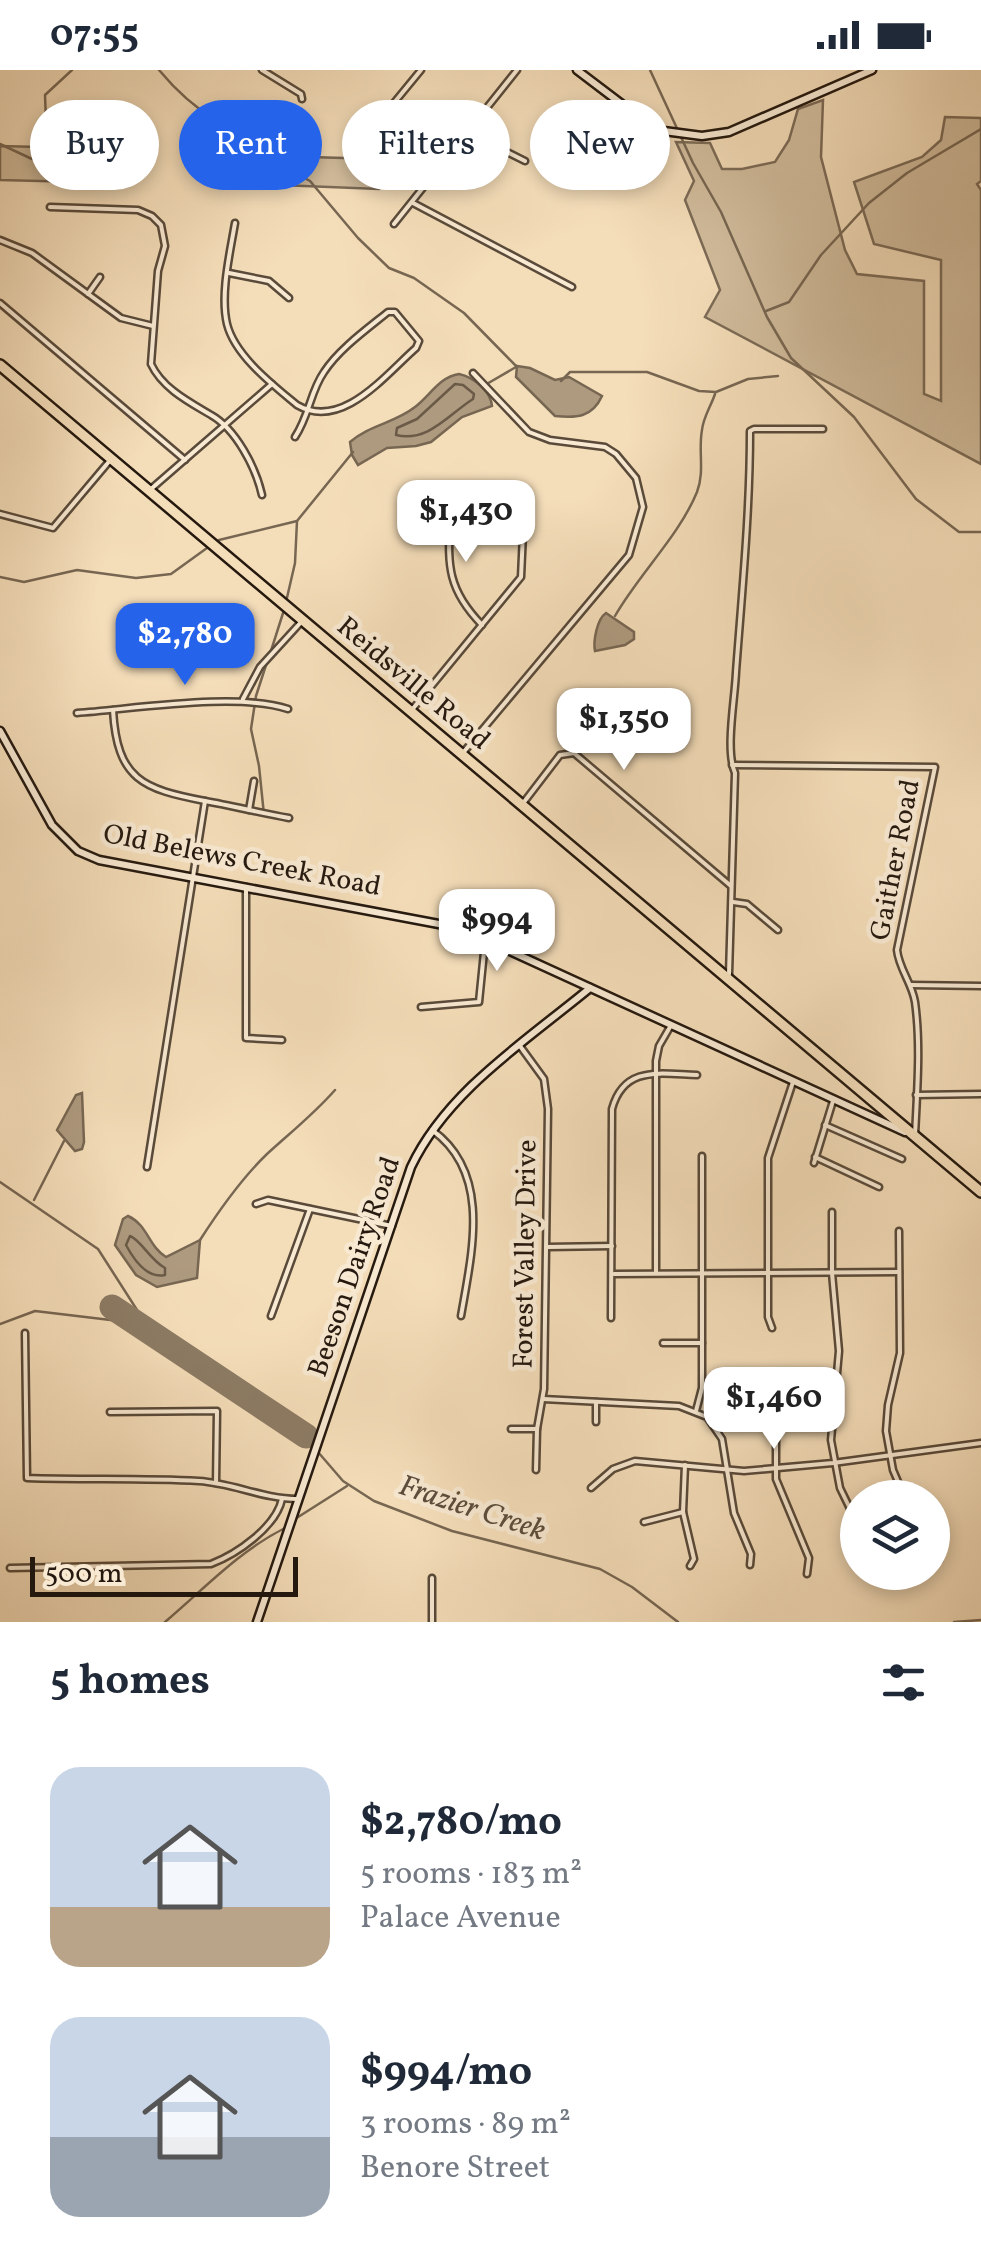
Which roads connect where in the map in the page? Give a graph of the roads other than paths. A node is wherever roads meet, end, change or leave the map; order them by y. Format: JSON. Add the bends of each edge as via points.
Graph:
{"nodes":[{"id":1,"x":263,"y":70,"type":"edge"},
{"id":2,"x":421,"y":70,"type":"edge"},
{"id":3,"x":517,"y":70,"type":"edge"},
{"id":4,"x":577,"y":70,"type":"edge"},
{"id":5,"x":872,"y":70,"type":"edge"},
{"id":6,"x":302,"y":98,"type":"dead end"},
{"id":7,"x":397,"y":100,"type":"edge"},
{"id":8,"x":494,"y":100,"type":"edge"},
{"id":9,"x":510,"y":154,"type":"edge"},
{"id":10,"x":525,"y":161,"type":"dead end"},
{"id":11,"x":422,"y":190,"type":"edge"},
{"id":12,"x":412,"y":203,"type":"junction"},
{"id":13,"x":50,"y":207,"type":"dead end"},
{"id":14,"x":235,"y":223,"type":"dead end"},
{"id":15,"x":394,"y":224,"type":"dead end"},
{"id":16,"x":0,"y":240,"type":"edge"},
{"id":17,"x":229,"y":273,"type":"junction"},
{"id":18,"x":100,"y":278,"type":"dead end"},
{"id":19,"x":572,"y":287,"type":"dead end"},
{"id":20,"x":88,"y":294,"type":"junction"},
{"id":21,"x":288,"y":298,"type":"dead end"},
{"id":22,"x":0,"y":303,"type":"edge"},
{"id":23,"x":152,"y":326,"type":"junction"},
{"id":24,"x":0,"y":365,"type":"edge"},
{"id":25,"x":473,"y":373,"type":"dead end"},
{"id":26,"x":272,"y":384,"type":"junction"},
{"id":27,"x":309,"y":411,"type":"junction"},
{"id":28,"x":223,"y":426,"type":"junction"},
{"id":29,"x":823,"y":429,"type":"dead end"},
{"id":30,"x":295,"y":437,"type":"dead end"},
{"id":31,"x":112,"y":458,"type":"junction"},
{"id":32,"x":185,"y":460,"type":"junction"},
{"id":33,"x":150,"y":490,"type":"junction"},
{"id":34,"x":262,"y":495,"type":"dead end"},
{"id":35,"x":450,"y":507,"type":"dead end"},
{"id":36,"x":524,"y":511,"type":"dead end"},
{"id":37,"x":0,"y":514,"type":"edge"},
{"id":38,"x":303,"y":620,"type":"junction"},
{"id":39,"x":482,"y":625,"type":"junction"},
{"id":40,"x":242,"y":701,"type":"junction"},
{"id":41,"x":288,"y":709,"type":"dead end"},
{"id":42,"x":114,"y":710,"type":"junction"},
{"id":43,"x":411,"y":711,"type":"junction"},
{"id":44,"x":77,"y":713,"type":"dead end"},
{"id":45,"x":0,"y":731,"type":"edge"},
{"id":46,"x":462,"y":754,"type":"junction"},
{"id":47,"x":732,"y":765,"type":"junction"},
{"id":48,"x":254,"y":781,"type":"dead end"},
{"id":49,"x":204,"y":801,"type":"junction"},
{"id":50,"x":522,"y":805,"type":"junction"},
{"id":51,"x":249,"y":810,"type":"junction"},
{"id":52,"x":289,"y":818,"type":"dead end"},
{"id":53,"x":192,"y":877,"type":"junction"},
{"id":54,"x":732,"y":886,"type":"junction"},
{"id":55,"x":246,"y":887,"type":"junction"},
{"id":56,"x":731,"y":902,"type":"junction"},
{"id":57,"x":778,"y":930,"type":"dead end"},
{"id":58,"x":485,"y":942,"type":"junction"},
{"id":59,"x":729,"y":979,"type":"junction"},
{"id":60,"x":911,"y":986,"type":"junction"},
{"id":61,"x":981,"y":986,"type":"edge"},
{"id":62,"x":590,"y":988,"type":"junction"},
{"id":63,"x":420,"y":1007,"type":"dead end"},
{"id":64,"x":671,"y":1026,"type":"junction"},
{"id":65,"x":282,"y":1040,"type":"dead end"},
{"id":66,"x":520,"y":1046,"type":"junction"},
{"id":67,"x":657,"y":1074,"type":"junction"},
{"id":68,"x":697,"y":1075,"type":"dead end"},
{"id":69,"x":794,"y":1082,"type":"junction"},
{"id":70,"x":981,"y":1094,"type":"edge"},
{"id":71,"x":916,"y":1095,"type":"junction"},
{"id":72,"x":833,"y":1100,"type":"junction"},
{"id":73,"x":825,"y":1124,"type":"junction"},
{"id":74,"x":432,"y":1130,"type":"junction"},
{"id":75,"x":916,"y":1136,"type":"junction"},
{"id":76,"x":702,"y":1156,"type":"dead end"},
{"id":77,"x":902,"y":1159,"type":"dead end"},
{"id":78,"x":147,"y":1167,"type":"dead end"},
{"id":79,"x":879,"y":1187,"type":"dead end"},
{"id":80,"x":981,"y":1192,"type":"edge"},
{"id":81,"x":256,"y":1204,"type":"dead end"},
{"id":82,"x":310,"y":1209,"type":"junction"},
{"id":83,"x":832,"y":1212,"type":"dead end"},
{"id":84,"x":392,"y":1226,"type":"junction"},
{"id":85,"x":899,"y":1230,"type":"dead end"},
{"id":86,"x":612,"y":1246,"type":"junction"},
{"id":87,"x":546,"y":1247,"type":"junction"},
{"id":88,"x":900,"y":1272,"type":"junction"},
{"id":89,"x":702,"y":1273,"type":"junction"},
{"id":90,"x":832,"y":1273,"type":"junction"},
{"id":91,"x":612,"y":1274,"type":"junction"},
{"id":92,"x":656,"y":1274,"type":"junction"},
{"id":93,"x":767,"y":1274,"type":"junction"},
{"id":94,"x":271,"y":1316,"type":"dead end"},
{"id":95,"x":462,"y":1316,"type":"dead end"},
{"id":96,"x":612,"y":1318,"type":"dead end"},
{"id":97,"x":772,"y":1328,"type":"dead end"},
{"id":98,"x":25,"y":1333,"type":"dead end"},
{"id":99,"x":663,"y":1343,"type":"dead end"},
{"id":100,"x":702,"y":1343,"type":"junction"},
{"id":101,"x":543,"y":1398,"type":"junction"},
{"id":102,"x":596,"y":1402,"type":"junction"},
{"id":103,"x":696,"y":1410,"type":"junction"},
{"id":104,"x":110,"y":1412,"type":"dead end"},
{"id":105,"x":596,"y":1422,"type":"dead end"},
{"id":106,"x":772,"y":1422,"type":"dead end"},
{"id":107,"x":511,"y":1429,"type":"dead end"},
{"id":108,"x":537,"y":1430,"type":"junction"},
{"id":109,"x":981,"y":1442,"type":"edge"},
{"id":110,"x":891,"y":1455,"type":"junction"},
{"id":111,"x":834,"y":1464,"type":"junction"},
{"id":112,"x":685,"y":1465,"type":"junction"},
{"id":113,"x":775,"y":1468,"type":"junction"},
{"id":114,"x":536,"y":1470,"type":"dead end"},
{"id":115,"x":727,"y":1471,"type":"junction"},
{"id":116,"x":899,"y":1480,"type":"edge"},
{"id":117,"x":216,"y":1483,"type":"junction"},
{"id":118,"x":591,"y":1488,"type":"dead end"},
{"id":119,"x":840,"y":1488,"type":"edge"},
{"id":120,"x":282,"y":1498,"type":"junction"},
{"id":121,"x":298,"y":1498,"type":"junction"},
{"id":122,"x":682,"y":1512,"type":"junction"},
{"id":123,"x":644,"y":1522,"type":"dead end"},
{"id":124,"x":690,"y":1566,"type":"dead end"},
{"id":125,"x":750,"y":1566,"type":"dead end"},
{"id":126,"x":10,"y":1568,"type":"dead end"},
{"id":127,"x":807,"y":1574,"type":"dead end"},
{"id":128,"x":432,"y":1578,"type":"dead end"},
{"id":129,"x":257,"y":1622,"type":"edge"},
{"id":130,"x":432,"y":1622,"type":"edge"}],
"edges":[{"from":1,"to":6,"type":"street"},
{"from":2,"to":7,"type":"street"},
{"from":3,"to":8,"type":"street"},
{"from":4,"to":5,"type":"street","via":[[648,124],[702,136],[734,130]]},
{"from":9,"to":10,"type":"street"},
{"from":11,"to":12,"type":"street"},
{"from":12,"to":15,"type":"street"},
{"from":12,"to":19,"type":"street"},
{"from":13,"to":23,"type":"street","via":[[138,210],[157,220],[166,246]]},
{"from":14,"to":17,"type":"street"},
{"from":16,"to":20,"type":"street","via":[[32,252]]},
{"from":17,"to":21,"type":"street","via":[[269,281]]},
{"from":17,"to":26,"type":"street","via":[[227,325]]},
{"from":18,"to":20,"type":"street"},
{"from":20,"to":23,"type":"street","via":[[126,321]]},
{"from":22,"to":32,"type":"street"},
{"from":23,"to":28,"type":"street","via":[[156,372]]},
{"from":24,"to":31,"type":"highway","name":"Reidsville Road"},
{"from":25,"to":46,"type":"street","via":[[529,432],[616,454],[636,478],[643,507],[629,555]]},
{"from":26,"to":27,"type":"street"},
{"from":26,"to":28,"type":"street"},
{"from":27,"to":27,"type":"street","via":[[325,370],[395,312],[419,341],[416,348],[348,406]]},
{"from":27,"to":30,"type":"street"},
{"from":28,"to":32,"type":"street"},
{"from":28,"to":34,"type":"street","via":[[251,460]]},
{"from":29,"to":47,"type":"street","via":[[750,432]]},
{"from":31,"to":33,"type":"highway","name":"Reidsville Road"},
{"from":31,"to":37,"type":"street","via":[[53,528]]},
{"from":32,"to":33,"type":"street"},
{"from":33,"to":38,"type":"highway","name":"Reidsville Road"},
{"from":35,"to":39,"type":"street","via":[[451,582]]},
{"from":36,"to":39,"type":"street","via":[[521,576]]},
{"from":38,"to":40,"type":"street","via":[[255,674]]},
{"from":38,"to":43,"type":"highway","name":"Reidsville Road"},
{"from":39,"to":43,"type":"street"},
{"from":40,"to":41,"type":"street"},
{"from":40,"to":42,"type":"street"},
{"from":42,"to":44,"type":"street"},
{"from":42,"to":49,"type":"street","via":[[116,746],[134,777]]},
{"from":43,"to":46,"type":"highway","name":"Reidsville Road"},
{"from":45,"to":53,"type":"street","name":"Old Belews Creek Road","via":[[65,841],[99,860]]},
{"from":46,"to":50,"type":"highway","name":"Reidsville Road"},
{"from":47,"to":54,"type":"street"},
{"from":47,"to":60,"type":"street","name":"Gaither Road","via":[[935,767],[898,939],[898,959]]},
{"from":48,"to":51,"type":"street"},
{"from":49,"to":51,"type":"street"},
{"from":49,"to":53,"type":"street"},
{"from":50,"to":54,"type":"street","via":[[560,755],[574,753]]},
{"from":50,"to":59,"type":"highway","name":"Reidsville Road"},
{"from":51,"to":52,"type":"street"},
{"from":53,"to":55,"type":"street","name":"Old Belews Creek Road"},
{"from":53,"to":78,"type":"street"},
{"from":54,"to":56,"type":"street"},
{"from":55,"to":58,"type":"street","name":"Old Belews Creek Road","via":[[406,916]]},
{"from":55,"to":65,"type":"street","via":[[246,1038]]},
{"from":56,"to":57,"type":"street","via":[[747,904]]},
{"from":56,"to":59,"type":"street"},
{"from":58,"to":62,"type":"street","name":"Old Belews Creek Road"},
{"from":58,"to":63,"type":"street","via":[[479,1002]]},
{"from":59,"to":75,"type":"highway","name":"Reidsville Road"},
{"from":60,"to":61,"type":"street"},
{"from":60,"to":71,"type":"street","name":"Gaither Road"},
{"from":62,"to":64,"type":"street","name":"Old Belews Creek Road"},
{"from":62,"to":66,"type":"street","name":"Beeson Dairy Road"},
{"from":64,"to":67,"type":"street"},
{"from":64,"to":69,"type":"street","name":"Old Belews Creek Road"},
{"from":66,"to":74,"type":"street","name":"Beeson Dairy Road"},
{"from":66,"to":87,"type":"street","name":"Forest Valley Drive","via":[[547,1090]]},
{"from":67,"to":68,"type":"street"},
{"from":67,"to":86,"type":"street","via":[[629,1080],[612,1109]]},
{"from":67,"to":92,"type":"street"},
{"from":69,"to":72,"type":"street","name":"Old Belews Creek Road"},
{"from":69,"to":93,"type":"street","via":[[768,1156]]},
{"from":70,"to":71,"type":"street"},
{"from":71,"to":75,"type":"street","name":"Gaither Road"},
{"from":72,"to":73,"type":"street"},
{"from":72,"to":75,"type":"street","name":"Old Belews Creek Road"},
{"from":73,"to":77,"type":"street"},
{"from":73,"to":79,"type":"street","via":[[814,1160]]},
{"from":74,"to":84,"type":"street","name":"Beeson Dairy Road","via":[[411,1167]]},
{"from":74,"to":95,"type":"street","via":[[460,1157],[472,1192]]},
{"from":75,"to":80,"type":"highway","name":"Reidsville Road"},
{"from":76,"to":89,"type":"street"},
{"from":81,"to":82,"type":"street","via":[[268,1200]]},
{"from":82,"to":84,"type":"street"},
{"from":82,"to":94,"type":"street"},
{"from":83,"to":90,"type":"street"},
{"from":84,"to":121,"type":"street","name":"Beeson Dairy Road"},
{"from":85,"to":88,"type":"street"},
{"from":86,"to":87,"type":"street"},
{"from":86,"to":91,"type":"street"},
{"from":87,"to":101,"type":"street","name":"Forest Valley Drive"},
{"from":88,"to":90,"type":"street"},
{"from":88,"to":110,"type":"street","via":[[900,1353],[886,1418]]},
{"from":89,"to":92,"type":"street"},
{"from":89,"to":93,"type":"street"},
{"from":89,"to":100,"type":"street"},
{"from":90,"to":93,"type":"street"},
{"from":90,"to":111,"type":"street","via":[[839,1351]]},
{"from":91,"to":92,"type":"street"},
{"from":91,"to":96,"type":"street"},
{"from":93,"to":97,"type":"street"},
{"from":98,"to":117,"type":"street","via":[[27,1478]]},
{"from":99,"to":100,"type":"street"},
{"from":100,"to":103,"type":"street"},
{"from":101,"to":102,"type":"street"},
{"from":101,"to":108,"type":"street","name":"Forest Valley Drive"},
{"from":102,"to":103,"type":"street"},
{"from":102,"to":105,"type":"street"},
{"from":103,"to":115,"type":"street","via":[[719,1433]]},
{"from":104,"to":117,"type":"street","via":[[217,1411]]},
{"from":106,"to":113,"type":"street"},
{"from":107,"to":108,"type":"street"},
{"from":108,"to":114,"type":"street","name":"Forest Valley Drive"},
{"from":109,"to":110,"type":"street"},
{"from":110,"to":111,"type":"street"},
{"from":110,"to":116,"type":"street"},
{"from":111,"to":113,"type":"street"},
{"from":111,"to":119,"type":"street"},
{"from":112,"to":115,"type":"street"},
{"from":112,"to":118,"type":"street","via":[[628,1463]]},
{"from":112,"to":122,"type":"street"},
{"from":113,"to":115,"type":"street"},
{"from":113,"to":127,"type":"street","via":[[809,1558]]},
{"from":115,"to":125,"type":"street"},
{"from":117,"to":120,"type":"street"},
{"from":120,"to":121,"type":"street"},
{"from":120,"to":126,"type":"street","via":[[262,1529],[211,1564]]},
{"from":121,"to":129,"type":"street","name":"Beeson Dairy Road"},
{"from":122,"to":123,"type":"street"},
{"from":122,"to":124,"type":"street"},
{"from":128,"to":130,"type":"street"}]}
